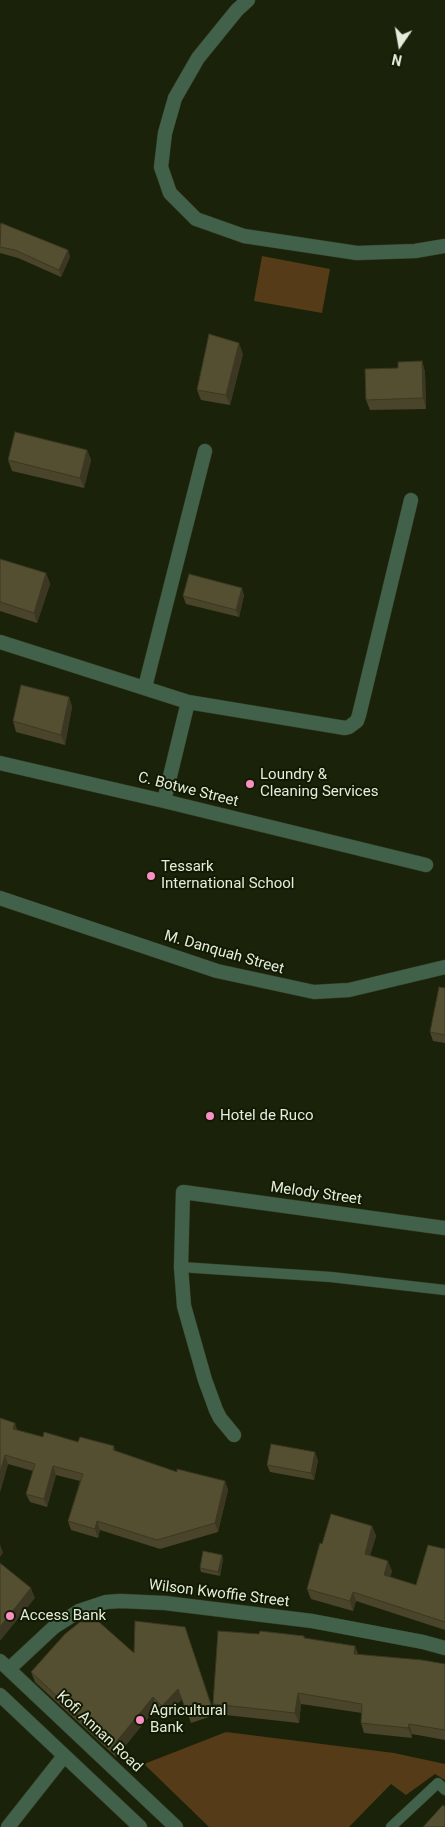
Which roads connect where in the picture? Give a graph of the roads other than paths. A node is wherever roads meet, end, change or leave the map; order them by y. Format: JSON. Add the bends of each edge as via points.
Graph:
{"nodes":[{"id":1,"x":248,"y":0,"type":"edge"},
{"id":2,"x":445,"y":246,"type":"edge"},
{"id":3,"x":205,"y":451,"type":"dead end"},
{"id":4,"x":411,"y":500,"type":"dead end"},
{"id":5,"x":0,"y":642,"type":"edge"},
{"id":6,"x":145,"y":687,"type":"junction"},
{"id":7,"x":188,"y":702,"type":"junction"},
{"id":8,"x":0,"y":763,"type":"edge"},
{"id":9,"x":164,"y":801,"type":"junction"},
{"id":10,"x":426,"y":866,"type":"dead end"},
{"id":11,"x":0,"y":898,"type":"edge"},
{"id":12,"x":445,"y":967,"type":"edge"},
{"id":13,"x":445,"y":1228,"type":"edge"},
{"id":14,"x":181,"y":1267,"type":"junction"},
{"id":15,"x":445,"y":1290,"type":"edge"},
{"id":16,"x":234,"y":1435,"type":"dead end"},
{"id":17,"x":445,"y":1648,"type":"edge"},
{"id":18,"x":5,"y":1665,"type":"edge"},
{"id":19,"x":0,"y":1695,"type":"edge"},
{"id":20,"x":64,"y":1756,"type":"junction"},
{"id":21,"x":445,"y":1790,"type":"edge"},
{"id":22,"x":8,"y":1827,"type":"edge"},
{"id":23,"x":140,"y":1827,"type":"edge"},
{"id":24,"x":176,"y":1827,"type":"edge"},
{"id":25,"x":391,"y":1827,"type":"edge"}],
"edges":[{"from":1,"to":2,"type":"street","via":[[198,58],[175,98],[165,133],[162,167],[170,194],[196,219],[244,236],[356,253],[415,251]]},
{"from":3,"to":6,"type":"street"},
{"from":4,"to":7,"type":"street","via":[[359,715],[354,724],[345,728]]},
{"from":5,"to":6,"type":"street"},
{"from":6,"to":7,"type":"street"},
{"from":7,"to":9,"type":"street"},
{"from":8,"to":9,"type":"street","name":"C. Botwe Street"},
{"from":9,"to":10,"type":"street","name":"C. Botwe Street"},
{"from":11,"to":12,"type":"street","name":"M. Danquah Street","via":[[217,971],[314,992],[349,990]]},
{"from":13,"to":14,"type":"street","name":"Melody Street","via":[[183,1192]]},
{"from":14,"to":15,"type":"lane","via":[[330,1277]]},
{"from":14,"to":16,"type":"street","via":[[184,1306],[205,1380],[220,1418]]},
{"from":17,"to":18,"type":"street","name":"Wilson Kwoffie Street","via":[[312,1621],[164,1603],[120,1601],[79,1611]]},
{"from":18,"to":24,"type":"street","name":"Kofi Annan Road"},
{"from":19,"to":20,"type":"street"},
{"from":20,"to":22,"type":"street"},
{"from":20,"to":23,"type":"street"},
{"from":21,"to":25,"type":"lane","via":[[438,1783]]}]}
